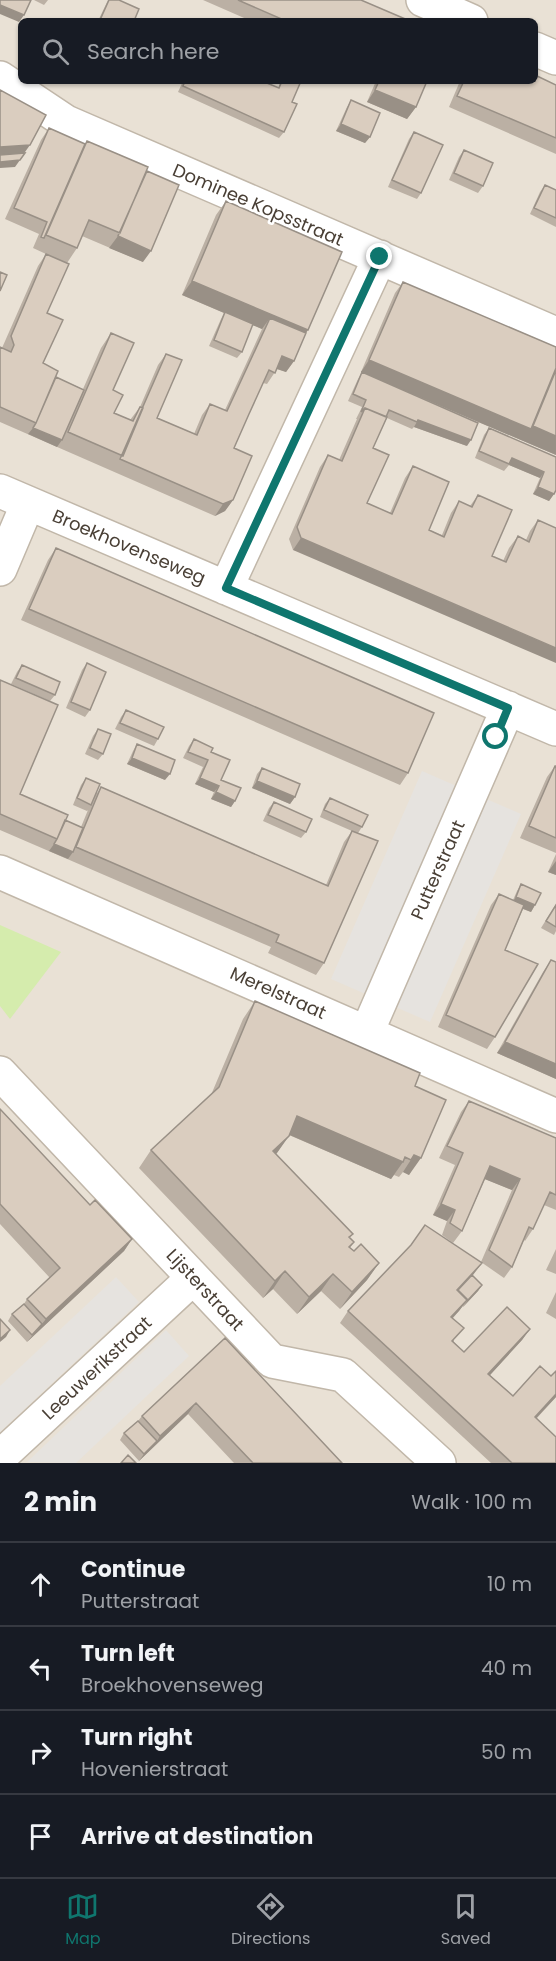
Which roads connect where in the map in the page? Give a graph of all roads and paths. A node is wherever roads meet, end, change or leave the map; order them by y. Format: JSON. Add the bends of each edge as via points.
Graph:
{"nodes":[{"id":1,"x":423,"y":0,"type":"edge"},
{"id":2,"x":464,"y":18,"type":"edge"},
{"id":3,"x":538,"y":50,"type":"edge"},
{"id":4,"x":556,"y":58,"type":"edge"},
{"id":5,"x":0,"y":78,"type":"edge"},
{"id":6,"x":380,"y":257,"type":"junction"},
{"id":7,"x":556,"y":334,"type":"edge"},
{"id":8,"x":14,"y":497,"type":"edge"},
{"id":9,"x":0,"y":569,"type":"edge"},
{"id":10,"x":226,"y":588,"type":"junction"},
{"id":11,"x":508,"y":708,"type":"junction"},
{"id":12,"x":556,"y":729,"type":"edge"},
{"id":13,"x":0,"y":872,"type":"edge"},
{"id":14,"x":367,"y":1032,"type":"junction"},
{"id":15,"x":0,"y":1072,"type":"edge"},
{"id":16,"x":556,"y":1116,"type":"edge"},
{"id":17,"x":193,"y":1278,"type":"junction"},
{"id":18,"x":0,"y":1457,"type":"edge"},
{"id":19,"x":439,"y":1463,"type":"edge"}],
"edges":[{"from":1,"to":2,"type":"street"},
{"from":3,"to":4,"type":"street"},
{"from":5,"to":6,"type":"street","name":"Dominee Kopsstraat","via":[[66,122]]},
{"from":6,"to":7,"type":"street","name":"Dominee Kopsstraat"},
{"from":6,"to":10,"type":"street"},
{"from":8,"to":9,"type":"street"},
{"from":8,"to":10,"type":"street","name":"Broekhovenseweg"},
{"from":10,"to":11,"type":"street","name":"Broekhovenseweg"},
{"from":11,"to":12,"type":"street","name":"Broekhovenseweg"},
{"from":11,"to":14,"type":"street","name":"Putterstraat"},
{"from":13,"to":14,"type":"street","name":"Merelstraat"},
{"from":14,"to":16,"type":"street","name":"Merelstraat"},
{"from":15,"to":17,"type":"street","name":"Lijsterstraat"},
{"from":17,"to":18,"type":"street","name":"Leeuwerikstraat"},
{"from":17,"to":19,"type":"street","name":"Lijsterstraat","via":[[272,1361],[344,1375]]}]}
